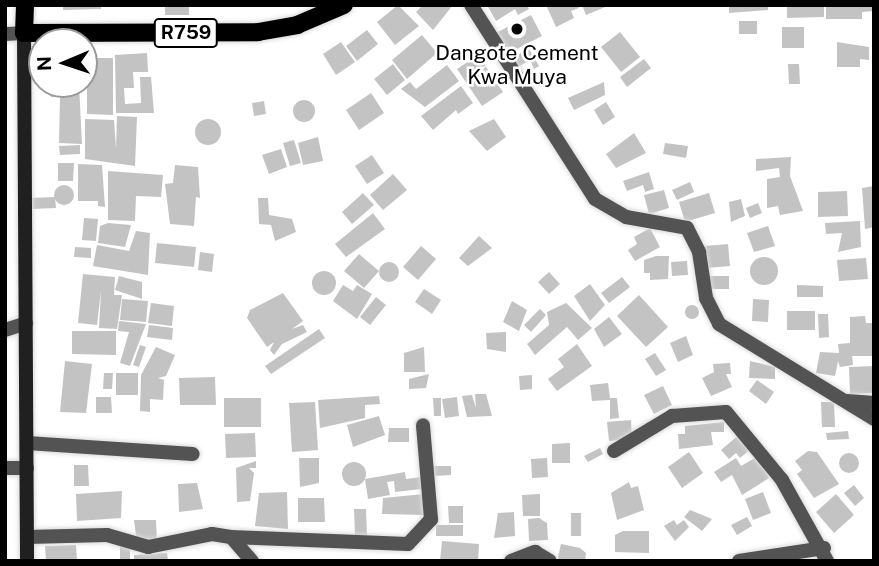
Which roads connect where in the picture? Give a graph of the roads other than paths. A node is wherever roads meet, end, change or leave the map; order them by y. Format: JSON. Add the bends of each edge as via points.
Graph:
{"nodes":[{"id":1,"x":25,"y":5,"type":"edge"},
{"id":2,"x":344,"y":5,"type":"edge"},
{"id":3,"x":471,"y":5,"type":"edge"},
{"id":4,"x":24,"y":33,"type":"junction"},
{"id":5,"x":5,"y":34,"type":"edge"},
{"id":6,"x":26,"y":323,"type":"junction"},
{"id":7,"x":5,"y":330,"type":"edge"},
{"id":8,"x":843,"y":400,"type":"junction"},
{"id":9,"x":874,"y":403,"type":"edge"},
{"id":10,"x":874,"y":419,"type":"edge"},
{"id":11,"x":423,"y":425,"type":"dead end"},
{"id":12,"x":27,"y":443,"type":"junction"},
{"id":13,"x":614,"y":451,"type":"dead end"},
{"id":14,"x":193,"y":454,"type":"dead end"},
{"id":15,"x":5,"y":468,"type":"edge"},
{"id":16,"x":27,"y":468,"type":"junction"},
{"id":17,"x":27,"y":537,"type":"junction"},
{"id":18,"x":231,"y":537,"type":"junction"},
{"id":19,"x":825,"y":555,"type":"edge"},
{"id":20,"x":27,"y":561,"type":"edge"},
{"id":21,"x":252,"y":561,"type":"edge"},
{"id":22,"x":512,"y":561,"type":"edge"},
{"id":23,"x":550,"y":561,"type":"edge"},
{"id":24,"x":739,"y":561,"type":"edge"}],
"edges":[{"from":1,"to":4,"type":"main road"},
{"from":2,"to":4,"type":"main road","number":"R759","via":[[297,25],[258,32]]},
{"from":3,"to":8,"type":"street","via":[[595,199],[626,217],[687,228],[694,237],[706,298],[719,324]]},
{"from":4,"to":5,"type":"street"},
{"from":4,"to":6,"type":"main road"},
{"from":6,"to":7,"type":"street"},
{"from":6,"to":12,"type":"main road"},
{"from":8,"to":9,"type":"street"},
{"from":8,"to":10,"type":"street"},
{"from":11,"to":18,"type":"street","via":[[431,519],[408,544]]},
{"from":12,"to":14,"type":"street"},
{"from":12,"to":16,"type":"main road"},
{"from":13,"to":19,"type":"street","via":[[672,416],[726,412],[768,459]]},
{"from":15,"to":16,"type":"street"},
{"from":16,"to":17,"type":"main road"},
{"from":17,"to":18,"type":"street","via":[[107,535],[148,547],[195,536]]},
{"from":17,"to":20,"type":"main road"},
{"from":18,"to":21,"type":"street"},
{"from":19,"to":24,"type":"street"},
{"from":22,"to":23,"type":"street","via":[[535,552]]}]}
